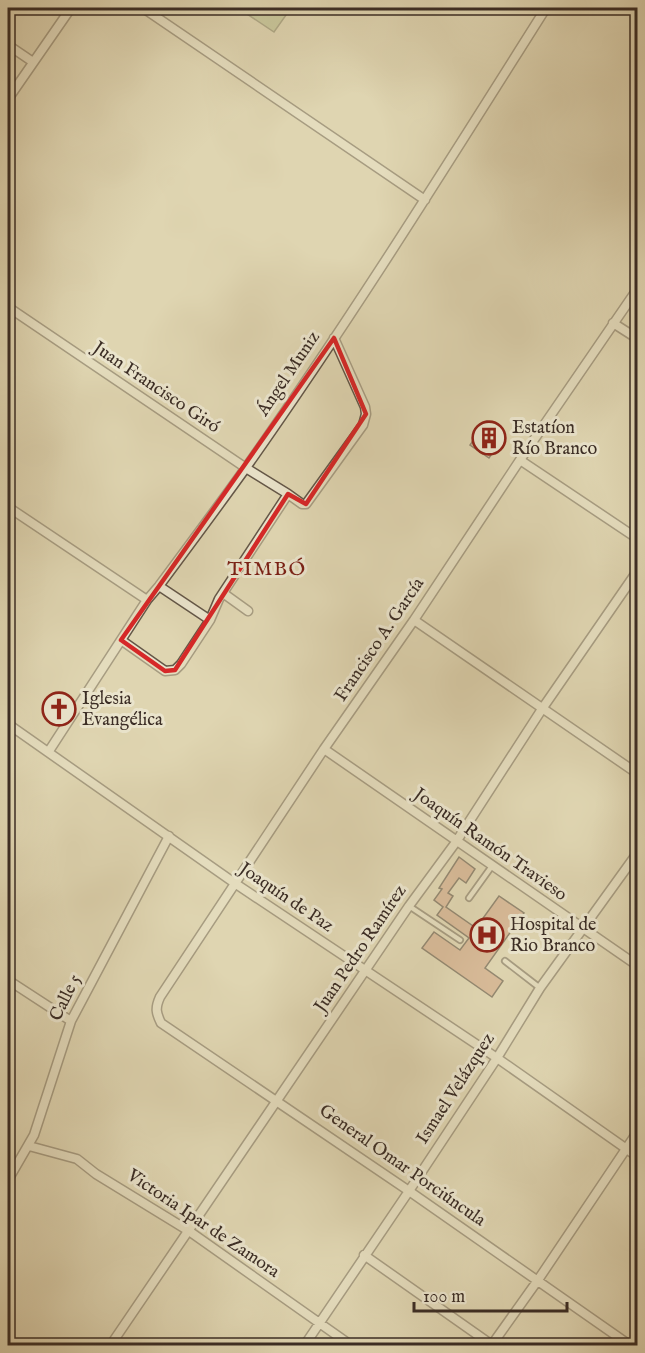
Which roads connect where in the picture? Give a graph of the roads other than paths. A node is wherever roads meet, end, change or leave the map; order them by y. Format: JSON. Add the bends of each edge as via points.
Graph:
{"nodes":[{"id":1,"x":70,"y":8,"type":"edge"},
{"id":2,"x":143,"y":8,"type":"edge"},
{"id":3,"x":546,"y":8,"type":"edge"},
{"id":4,"x":8,"y":45,"type":"edge"},
{"id":5,"x":33,"y":62,"type":"junction"},
{"id":6,"x":8,"y":99,"type":"edge"},
{"id":7,"x":425,"y":200,"type":"junction"},
{"id":8,"x":638,"y":288,"type":"edge"},
{"id":9,"x":8,"y":307,"type":"edge"},
{"id":10,"x":613,"y":323,"type":"junction"},
{"id":11,"x":334,"y":338,"type":"junction"},
{"id":12,"x":638,"y":339,"type":"edge"},
{"id":13,"x":520,"y":460,"type":"junction"},
{"id":14,"x":246,"y":468,"type":"junction"},
{"id":15,"x":288,"y":494,"type":"junction"},
{"id":16,"x":8,"y":507,"type":"edge"},
{"id":17,"x":638,"y":539,"type":"edge"},
{"id":18,"x":638,"y":570,"type":"edge"},
{"id":19,"x":159,"y":586,"type":"junction"},
{"id":20,"x":223,"y":593,"type":"junction"},
{"id":21,"x":147,"y":600,"type":"junction"},
{"id":22,"x":248,"y":611,"type":"dead end"},
{"id":23,"x":210,"y":620,"type":"junction"},
{"id":24,"x":414,"y":620,"type":"junction"},
{"id":25,"x":121,"y":640,"type":"junction"},
{"id":26,"x":542,"y":709,"type":"junction"},
{"id":27,"x":8,"y":724,"type":"edge"},
{"id":28,"x":324,"y":749,"type":"junction"},
{"id":29,"x":49,"y":751,"type":"junction"},
{"id":30,"x":638,"y":774,"type":"edge"},
{"id":31,"x":168,"y":836,"type":"junction"},
{"id":32,"x":456,"y":842,"type":"junction"},
{"id":33,"x":638,"y":852,"type":"edge"},
{"id":34,"x":492,"y":866,"type":"junction"},
{"id":35,"x":236,"y":884,"type":"junction"},
{"id":36,"x":469,"y":898,"type":"dead end"},
{"id":37,"x":409,"y":906,"type":"junction"},
{"id":38,"x":583,"y":929,"type":"junction"},
{"id":39,"x":459,"y":940,"type":"dead end"},
{"id":40,"x":505,"y":961,"type":"dead end"},
{"id":41,"x":638,"y":966,"type":"edge"},
{"id":42,"x":366,"y":971,"type":"junction"},
{"id":43,"x":8,"y":980,"type":"edge"},
{"id":44,"x":540,"y":988,"type":"junction"},
{"id":45,"x":156,"y":1013,"type":"joint"},
{"id":46,"x":70,"y":1021,"type":"junction"},
{"id":47,"x":497,"y":1058,"type":"junction"},
{"id":48,"x":278,"y":1101,"type":"junction"},
{"id":49,"x":638,"y":1131,"type":"edge"},
{"id":50,"x":29,"y":1146,"type":"junction"},
{"id":51,"x":626,"y":1149,"type":"junction"},
{"id":52,"x":638,"y":1157,"type":"edge"},
{"id":53,"x":8,"y":1180,"type":"edge"},
{"id":54,"x":409,"y":1191,"type":"junction"},
{"id":55,"x":189,"y":1231,"type":"junction"},
{"id":56,"x":364,"y":1256,"type":"junction"},
{"id":57,"x":538,"y":1280,"type":"junction"},
{"id":58,"x":319,"y":1323,"type":"junction"},
{"id":59,"x":492,"y":1345,"type":"edge"},
{"id":60,"x":110,"y":1346,"type":"edge"},
{"id":61,"x":304,"y":1346,"type":"edge"},
{"id":62,"x":352,"y":1346,"type":"edge"},
{"id":63,"x":631,"y":1346,"type":"edge"}],
"edges":[{"from":1,"to":5,"type":"street"},
{"from":2,"to":7,"type":"street"},
{"from":3,"to":7,"type":"street","name":"Ángel Muniz"},
{"from":4,"to":5,"type":"street"},
{"from":5,"to":6,"type":"street"},
{"from":7,"to":11,"type":"street","name":"Ángel Muniz"},
{"from":8,"to":10,"type":"street","name":"Francisco A. García"},
{"from":9,"to":14,"type":"street","name":"Juan Francisco Giró"},
{"from":10,"to":12,"type":"street"},
{"from":10,"to":13,"type":"street","name":"Francisco A. García"},
{"from":11,"to":14,"type":"street","name":"Ángel Muniz"},
{"from":11,"to":15,"type":"street","via":[[366,407],[363,425],[306,504]]},
{"from":13,"to":17,"type":"street"},
{"from":13,"to":24,"type":"street","name":"Francisco A. García"},
{"from":14,"to":15,"type":"street","name":"Juan Francisco Giró"},
{"from":14,"to":19,"type":"street","name":"Ángel Muniz"},
{"from":15,"to":20,"type":"street"},
{"from":16,"to":21,"type":"street"},
{"from":18,"to":26,"type":"street","name":"Juan Pedro Ramírez"},
{"from":19,"to":21,"type":"street","name":"Ángel Muniz"},
{"from":19,"to":23,"type":"street"},
{"from":20,"to":22,"type":"street"},
{"from":20,"to":23,"type":"street"},
{"from":21,"to":25,"type":"street","name":"Ángel Muniz"},
{"from":23,"to":25,"type":"street","via":[[175,670],[165,670]]},
{"from":24,"to":26,"type":"street"},
{"from":24,"to":28,"type":"street","name":"Francisco A. García"},
{"from":25,"to":29,"type":"street","name":"Ángel Muniz"},
{"from":26,"to":30,"type":"street"},
{"from":26,"to":32,"type":"street","name":"Juan Pedro Ramírez"},
{"from":27,"to":29,"type":"street","name":"Joaquín de Paz"},
{"from":28,"to":32,"type":"street","name":"Joaquín Ramón Travieso"},
{"from":28,"to":35,"type":"street","name":"Francisco A. García"},
{"from":29,"to":31,"type":"street","name":"Joaquín de Paz"},
{"from":31,"to":35,"type":"street","name":"Joaquín de Paz"},
{"from":31,"to":46,"type":"street","name":"Calle 5"},
{"from":32,"to":34,"type":"street","name":"Joaquín Ramón Travieso"},
{"from":32,"to":37,"type":"street","name":"Juan Pedro Ramírez"},
{"from":33,"to":38,"type":"street","name":"Ismael Velázquez"},
{"from":34,"to":36,"type":"lane"},
{"from":34,"to":38,"type":"street","name":"Joaquín Ramón Travieso"},
{"from":35,"to":42,"type":"street","name":"Joaquín de Paz"},
{"from":35,"to":45,"type":"street","name":"Francisco A. García","via":[[160,997]]},
{"from":37,"to":39,"type":"lane"},
{"from":37,"to":42,"type":"street","name":"Juan Pedro Ramírez"},
{"from":38,"to":41,"type":"street","name":"Joaquín Ramón Travieso"},
{"from":38,"to":44,"type":"street","name":"Ismael Velázquez"},
{"from":40,"to":44,"type":"lane"},
{"from":42,"to":47,"type":"street","name":"Joaquín de Paz"},
{"from":42,"to":48,"type":"street","name":"Juan Pedro Ramírez"},
{"from":43,"to":46,"type":"street"},
{"from":44,"to":47,"type":"street","name":"Ismael Velázquez"},
{"from":45,"to":48,"type":"street","name":"General Omar Porciúncula","via":[[161,1023]]},
{"from":46,"to":50,"type":"street","name":"Calle 5"},
{"from":47,"to":51,"type":"street","name":"Joaquín de Paz"},
{"from":47,"to":54,"type":"street","name":"Ismael Velázquez"},
{"from":48,"to":54,"type":"street","name":"General Omar Porciúncula"},
{"from":48,"to":55,"type":"street","name":"Juan Pedro Ramírez"},
{"from":49,"to":51,"type":"street"},
{"from":50,"to":53,"type":"street","name":"Calle 5"},
{"from":50,"to":55,"type":"street","name":"Victoria Ipar de Zamora","via":[[76,1159]]},
{"from":51,"to":52,"type":"street","name":"Joaquín de Paz"},
{"from":51,"to":57,"type":"street"},
{"from":54,"to":56,"type":"street","name":"Ismael Velázquez"},
{"from":54,"to":57,"type":"street","name":"General Omar Porciúncula"},
{"from":55,"to":58,"type":"street","name":"Victoria Ipar de Zamora"},
{"from":55,"to":60,"type":"street","name":"Juan Pedro Ramírez"},
{"from":56,"to":58,"type":"street","name":"Ismael Velázquez"},
{"from":56,"to":59,"type":"street"},
{"from":57,"to":59,"type":"street"},
{"from":57,"to":63,"type":"street","name":"General Omar Porciúncula"},
{"from":58,"to":61,"type":"street","name":"Ismael Velázquez"},
{"from":58,"to":62,"type":"street","name":"Victoria Ipar de Zamora"}]}
